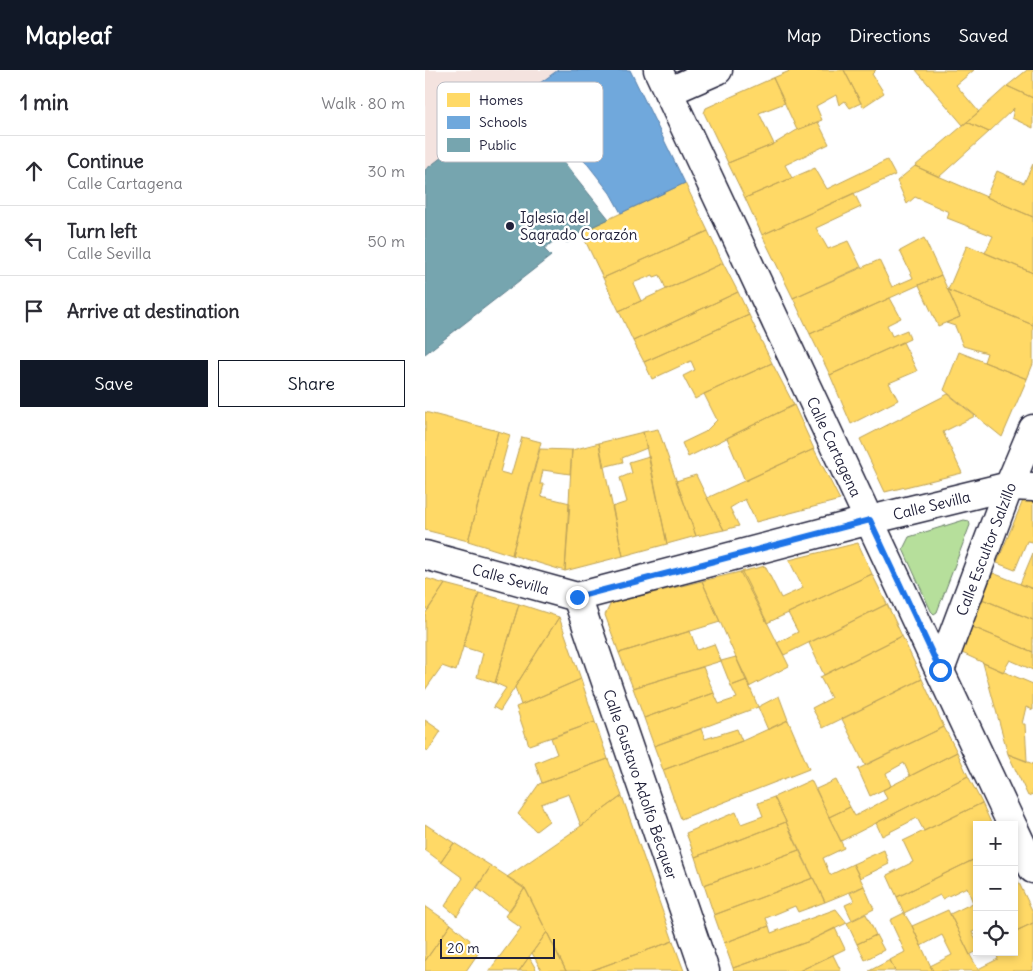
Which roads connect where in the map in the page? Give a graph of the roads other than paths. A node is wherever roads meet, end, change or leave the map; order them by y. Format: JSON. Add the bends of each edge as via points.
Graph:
{"nodes":[{"id":1,"x":718,"y":70,"type":"edge"},
{"id":2,"x":663,"y":81,"type":"edge"},
{"id":3,"x":1033,"y":429,"type":"edge"},
{"id":4,"x":1021,"y":487,"type":"edge"},
{"id":5,"x":870,"y":520,"type":"junction"},
{"id":6,"x":425,"y":555,"type":"edge"},
{"id":7,"x":577,"y":597,"type":"junction"},
{"id":8,"x":940,"y":670,"type":"junction"},
{"id":9,"x":1010,"y":821,"type":"edge"},
{"id":10,"x":1018,"y":837,"type":"edge"},
{"id":11,"x":1033,"y":869,"type":"edge"},
{"id":12,"x":705,"y":971,"type":"edge"}],
"edges":[{"from":1,"to":2,"type":"street"},
{"from":2,"to":5,"type":"street","name":"Calle Cartagena"},
{"from":3,"to":4,"type":"street","name":"Calle Escultor Salzillo"},
{"from":4,"to":5,"type":"street","name":"Calle Sevilla"},
{"from":4,"to":8,"type":"street","name":"Calle Escultor Salzillo"},
{"from":5,"to":7,"type":"street","name":"Calle Sevilla"},
{"from":5,"to":8,"type":"street","name":"Calle Cartagena"},
{"from":6,"to":7,"type":"street","name":"Calle Sevilla"},
{"from":7,"to":12,"type":"street","name":"Calle Gustavo Adolfo Bécquer"},
{"from":8,"to":9,"type":"street","name":"Calle Cartagena"},
{"from":10,"to":11,"type":"street"}]}
